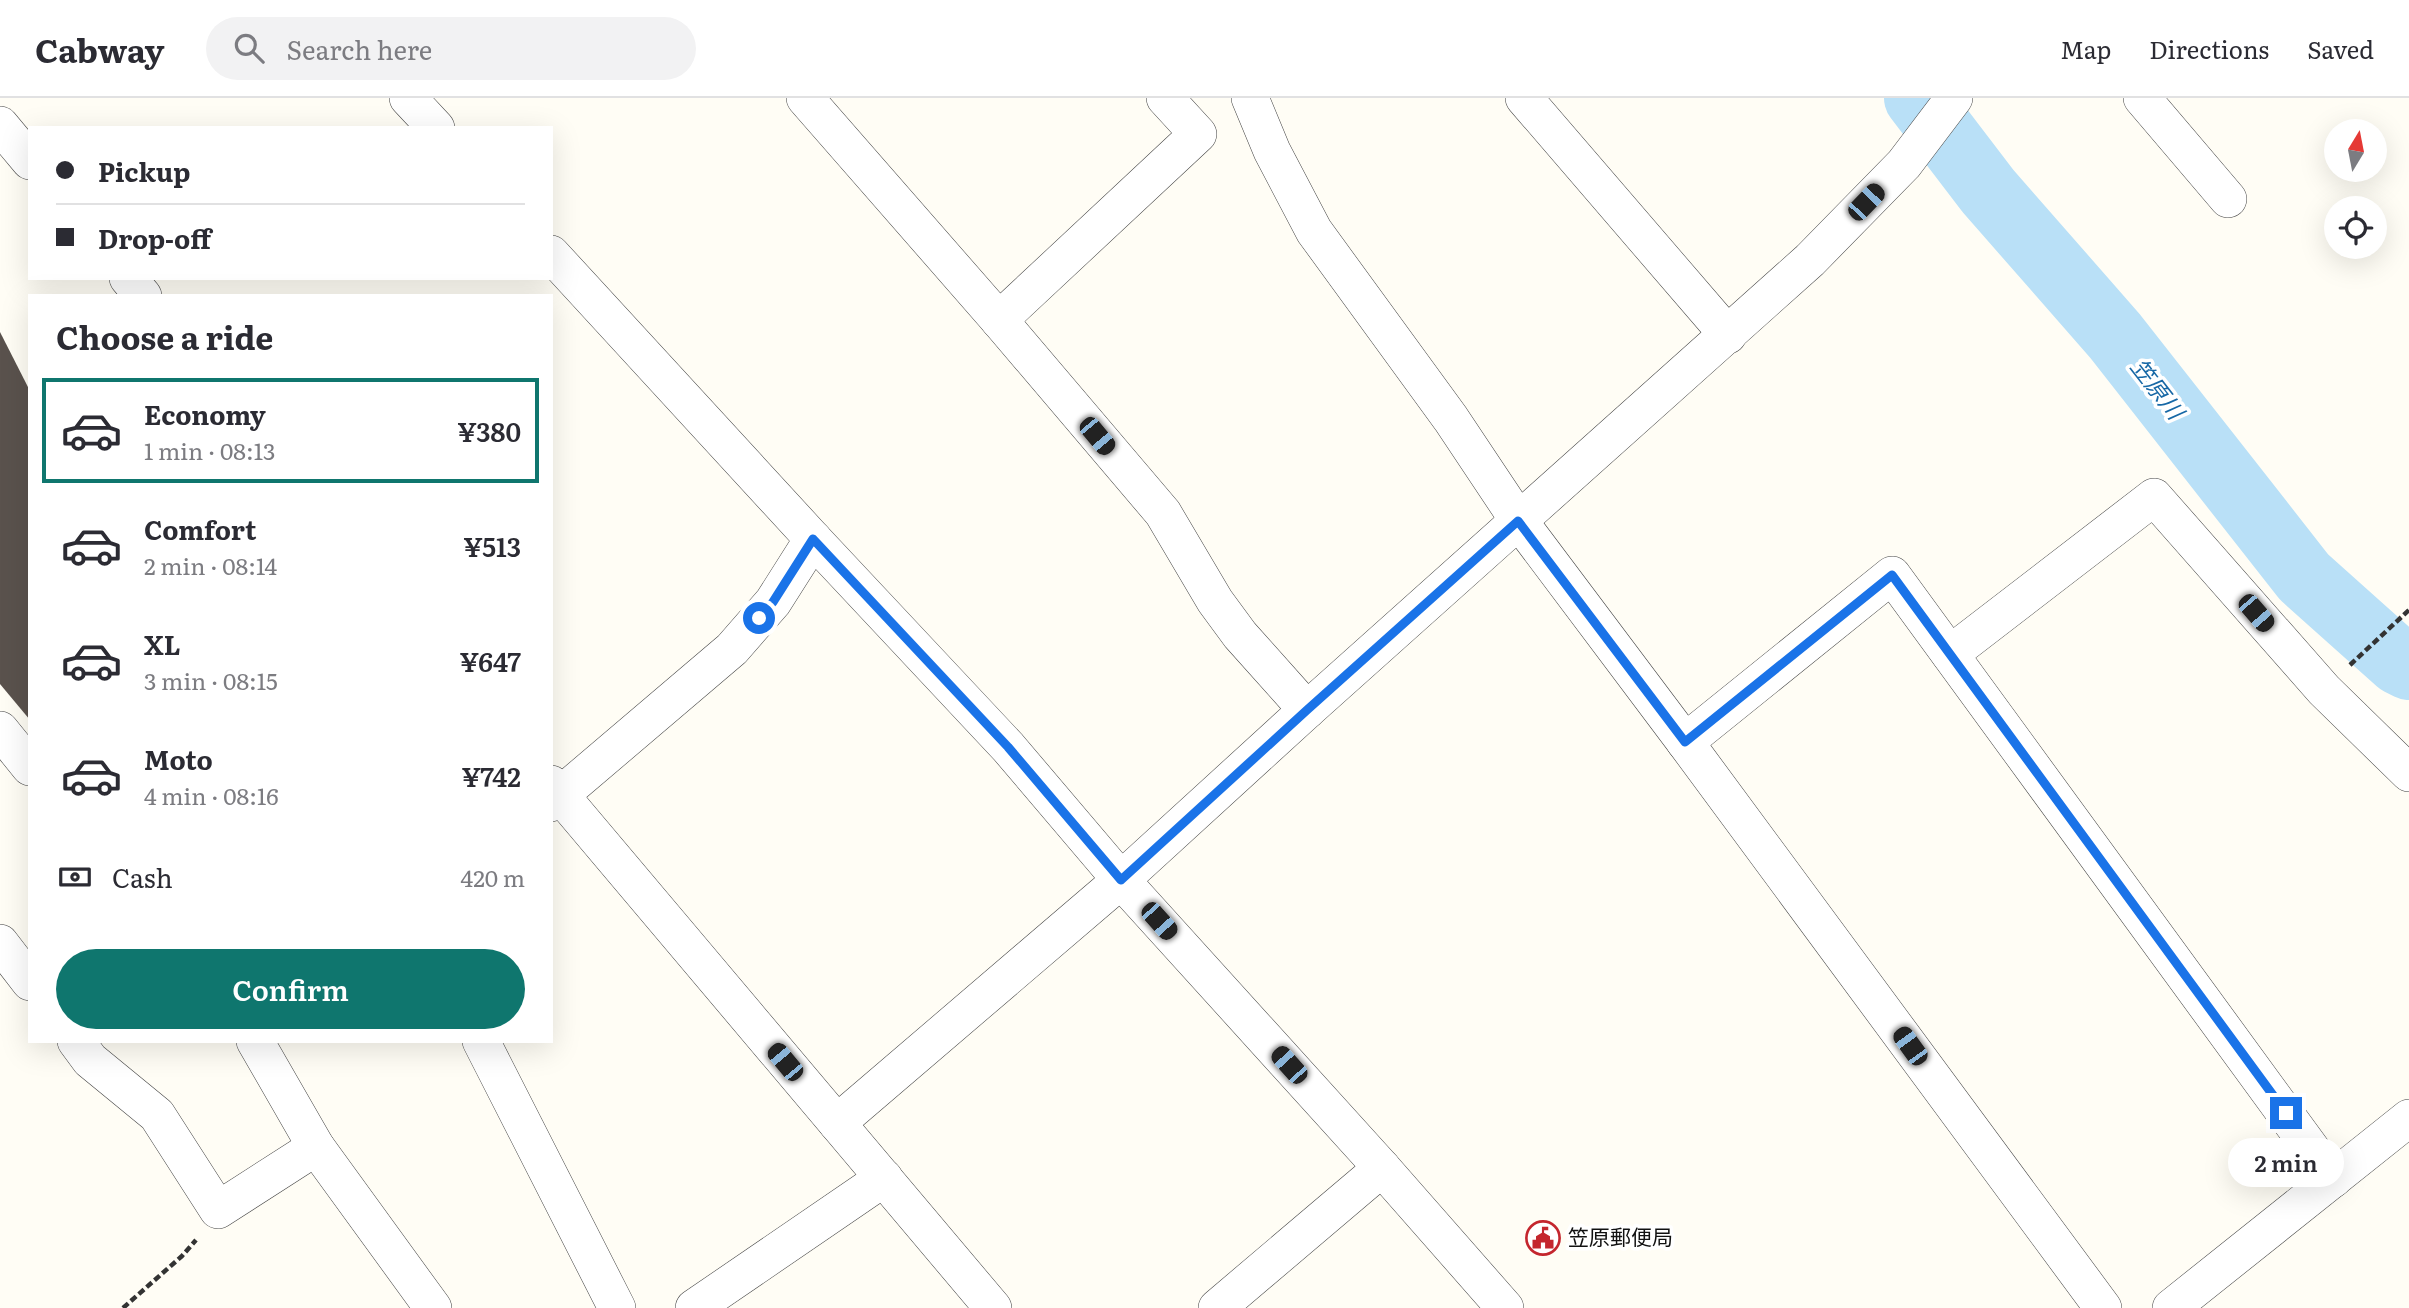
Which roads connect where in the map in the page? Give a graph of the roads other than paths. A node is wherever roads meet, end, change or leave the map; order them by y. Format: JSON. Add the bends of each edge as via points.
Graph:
{"nodes":[{"id":1,"x":408,"y":98,"type":"edge"},
{"id":2,"x":805,"y":98,"type":"edge"},
{"id":3,"x":1165,"y":98,"type":"edge"},
{"id":4,"x":1250,"y":98,"type":"edge"},
{"id":5,"x":1524,"y":98,"type":"edge"},
{"id":6,"x":1954,"y":98,"type":"edge"},
{"id":7,"x":2142,"y":98,"type":"edge"},
{"id":8,"x":0,"y":125,"type":"edge"},
{"id":9,"x":434,"y":126,"type":"edge"},
{"id":10,"x":28,"y":159,"type":"edge"},
{"id":11,"x":2228,"y":199,"type":"dead end"},
{"id":12,"x":553,"y":256,"type":"edge"},
{"id":13,"x":130,"y":280,"type":"edge"},
{"id":14,"x":141,"y":294,"type":"edge"},
{"id":15,"x":999,"y":320,"type":"junction"},
{"id":16,"x":1728,"y":335,"type":"junction"},
{"id":17,"x":1518,"y":521,"type":"junction"},
{"id":18,"x":813,"y":539,"type":"junction"},
{"id":19,"x":1950,"y":654,"type":"junction"},
{"id":20,"x":1307,"y":710,"type":"junction"},
{"id":21,"x":0,"y":730,"type":"edge"},
{"id":22,"x":1685,"y":742,"type":"junction"},
{"id":23,"x":28,"y":765,"type":"edge"},
{"id":24,"x":2409,"y":773,"type":"edge"},
{"id":25,"x":554,"y":794,"type":"edge"},
{"id":26,"x":1121,"y":880,"type":"junction"},
{"id":27,"x":0,"y":943,"type":"edge"},
{"id":28,"x":28,"y":979,"type":"edge"},
{"id":29,"x":77,"y":1043,"type":"edge"},
{"id":30,"x":482,"y":1043,"type":"edge"},
{"id":31,"x":269,"y":1047,"type":"edge"},
{"id":32,"x":2409,"y":1118,"type":"edge"},
{"id":33,"x":837,"y":1123,"type":"junction"},
{"id":34,"x":316,"y":1147,"type":"junction"},
{"id":35,"x":1382,"y":1168,"type":"junction"},
{"id":36,"x":884,"y":1178,"type":"junction"},
{"id":37,"x":2333,"y":1179,"type":"junction"},
{"id":38,"x":433,"y":1308,"type":"edge"},
{"id":39,"x":617,"y":1308,"type":"edge"},
{"id":40,"x":694,"y":1308,"type":"edge"},
{"id":41,"x":993,"y":1308,"type":"edge"},
{"id":42,"x":1217,"y":1308,"type":"edge"},
{"id":43,"x":1505,"y":1308,"type":"edge"},
{"id":44,"x":2103,"y":1308,"type":"edge"},
{"id":45,"x":2171,"y":1308,"type":"edge"}],
"edges":[{"from":1,"to":9,"type":"street"},
{"from":2,"to":15,"type":"street"},
{"from":3,"to":15,"type":"street","via":[[1198,134]]},
{"from":4,"to":17,"type":"street","via":[[1314,231],[1451,419]]},
{"from":5,"to":16,"type":"street"},
{"from":6,"to":16,"type":"street","via":[[1904,164]]},
{"from":7,"to":11,"type":"street"},
{"from":8,"to":10,"type":"street"},
{"from":12,"to":18,"type":"street"},
{"from":13,"to":14,"type":"street"},
{"from":15,"to":20,"type":"street","via":[[1163,513],[1215,601]]},
{"from":16,"to":17,"type":"street"},
{"from":17,"to":20,"type":"street"},
{"from":17,"to":22,"type":"street"},
{"from":18,"to":25,"type":"street","via":[[773,602],[732,649]]},
{"from":18,"to":26,"type":"street","via":[[1008,747]]},
{"from":19,"to":22,"type":"street","via":[[1892,575]]},
{"from":19,"to":24,"type":"street","via":[[2154,497],[2324,690]]},
{"from":19,"to":37,"type":"street"},
{"from":20,"to":26,"type":"street"},
{"from":21,"to":23,"type":"street"},
{"from":22,"to":44,"type":"street"},
{"from":25,"to":33,"type":"street"},
{"from":26,"to":33,"type":"street"},
{"from":26,"to":35,"type":"street"},
{"from":27,"to":28,"type":"street"},
{"from":29,"to":34,"type":"street","via":[[90,1060],[157,1115],[218,1210]]},
{"from":30,"to":39,"type":"street"},
{"from":31,"to":34,"type":"street"},
{"from":32,"to":37,"type":"street"},
{"from":33,"to":36,"type":"street"},
{"from":34,"to":38,"type":"street"},
{"from":35,"to":42,"type":"street"},
{"from":35,"to":43,"type":"street"},
{"from":36,"to":40,"type":"street"},
{"from":36,"to":41,"type":"street"},
{"from":37,"to":45,"type":"street"}]}
